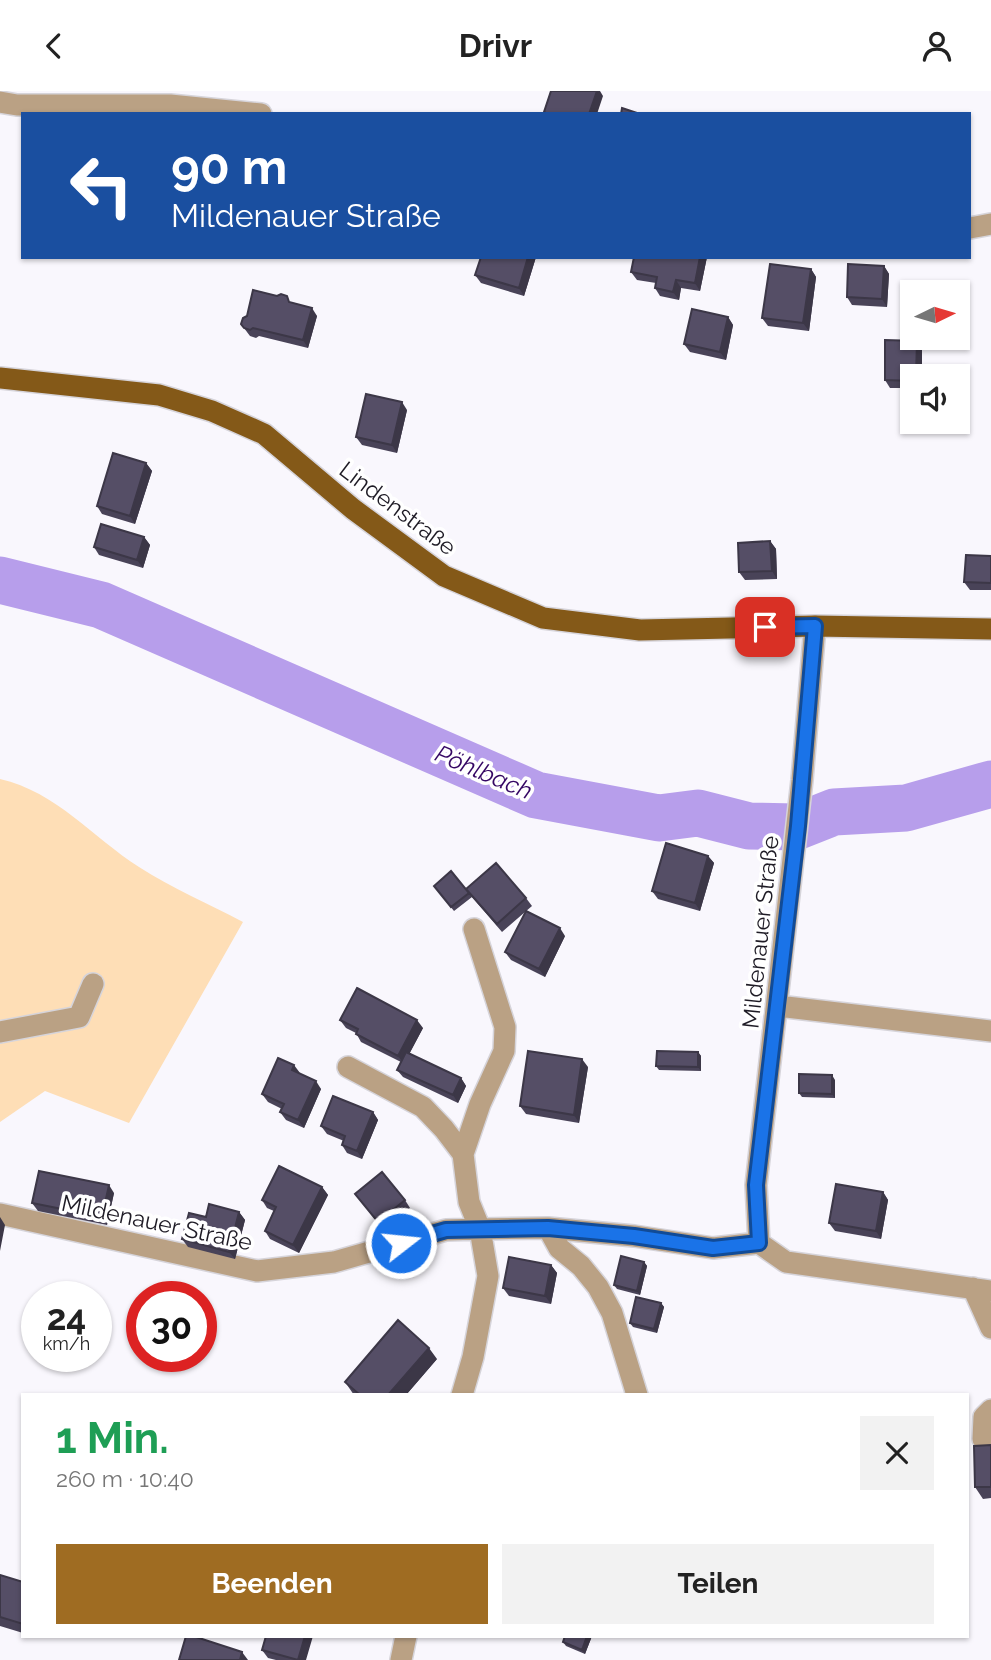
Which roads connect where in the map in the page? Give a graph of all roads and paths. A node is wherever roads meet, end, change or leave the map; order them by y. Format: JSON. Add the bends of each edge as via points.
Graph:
{"nodes":[{"id":1,"x":0,"y":102,"type":"edge"},
{"id":2,"x":241,"y":112,"type":"edge"},
{"id":3,"x":991,"y":224,"type":"edge"},
{"id":4,"x":971,"y":228,"type":"edge"},
{"id":5,"x":0,"y":378,"type":"edge"},
{"id":6,"x":815,"y":626,"type":"junction"},
{"id":7,"x":991,"y":629,"type":"edge"},
{"id":8,"x":474,"y":929,"type":"dead end"},
{"id":9,"x":93,"y":983,"type":"dead end"},
{"id":10,"x":778,"y":1006,"type":"junction"},
{"id":11,"x":991,"y":1031,"type":"edge"},
{"id":12,"x":0,"y":1032,"type":"edge"},
{"id":13,"x":348,"y":1067,"type":"dead end"},
{"id":14,"x":463,"y":1154,"type":"junction"},
{"id":15,"x":0,"y":1214,"type":"edge"},
{"id":16,"x":548,"y":1228,"type":"junction"},
{"id":17,"x":480,"y":1229,"type":"junction"},
{"id":18,"x":759,"y":1243,"type":"junction"},
{"id":19,"x":982,"y":1289,"type":"edge"},
{"id":20,"x":991,"y":1328,"type":"edge"},
{"id":21,"x":463,"y":1393,"type":"edge"},
{"id":22,"x":636,"y":1393,"type":"edge"},
{"id":23,"x":991,"y":1410,"type":"edge"},
{"id":24,"x":981,"y":1439,"type":"edge"},
{"id":25,"x":406,"y":1638,"type":"edge"},
{"id":26,"x":401,"y":1660,"type":"edge"}],
"edges":[{"from":1,"to":2,"type":"street","via":[[170,105]]},
{"from":3,"to":4,"type":"street"},
{"from":5,"to":6,"type":"main road","name":"Lindenstraße","via":[[159,395],[212,411],[264,434],[353,509],[444,576],[543,618],[640,630]]},
{"from":6,"to":7,"type":"main road","name":"Lindenstraße"},
{"from":6,"to":10,"type":"street","name":"Mildenauer Straße"},
{"from":8,"to":14,"type":"street","via":[[505,1027],[503,1051]]},
{"from":9,"to":12,"type":"street","via":[[79,1017]]},
{"from":10,"to":11,"type":"street"},
{"from":10,"to":18,"type":"street","name":"Mildenauer Straße","via":[[756,1185]]},
{"from":13,"to":14,"type":"street","via":[[423,1107]]},
{"from":14,"to":17,"type":"street","via":[[469,1202]]},
{"from":15,"to":17,"type":"street","name":"Mildenauer Straße","via":[[257,1271],[334,1262],[446,1230]]},
{"from":16,"to":17,"type":"street","name":"Mildenauer Straße"},
{"from":16,"to":18,"type":"street","name":"Mildenauer Straße","via":[[713,1248]]},
{"from":16,"to":22,"type":"street","via":[[559,1248],[598,1287],[612,1313]]},
{"from":17,"to":21,"type":"street","via":[[488,1276]]},
{"from":18,"to":19,"type":"street","via":[[786,1262]]},
{"from":19,"to":20,"type":"street"},
{"from":23,"to":24,"type":"street","via":[[984,1417]]},
{"from":25,"to":26,"type":"street"}]}
